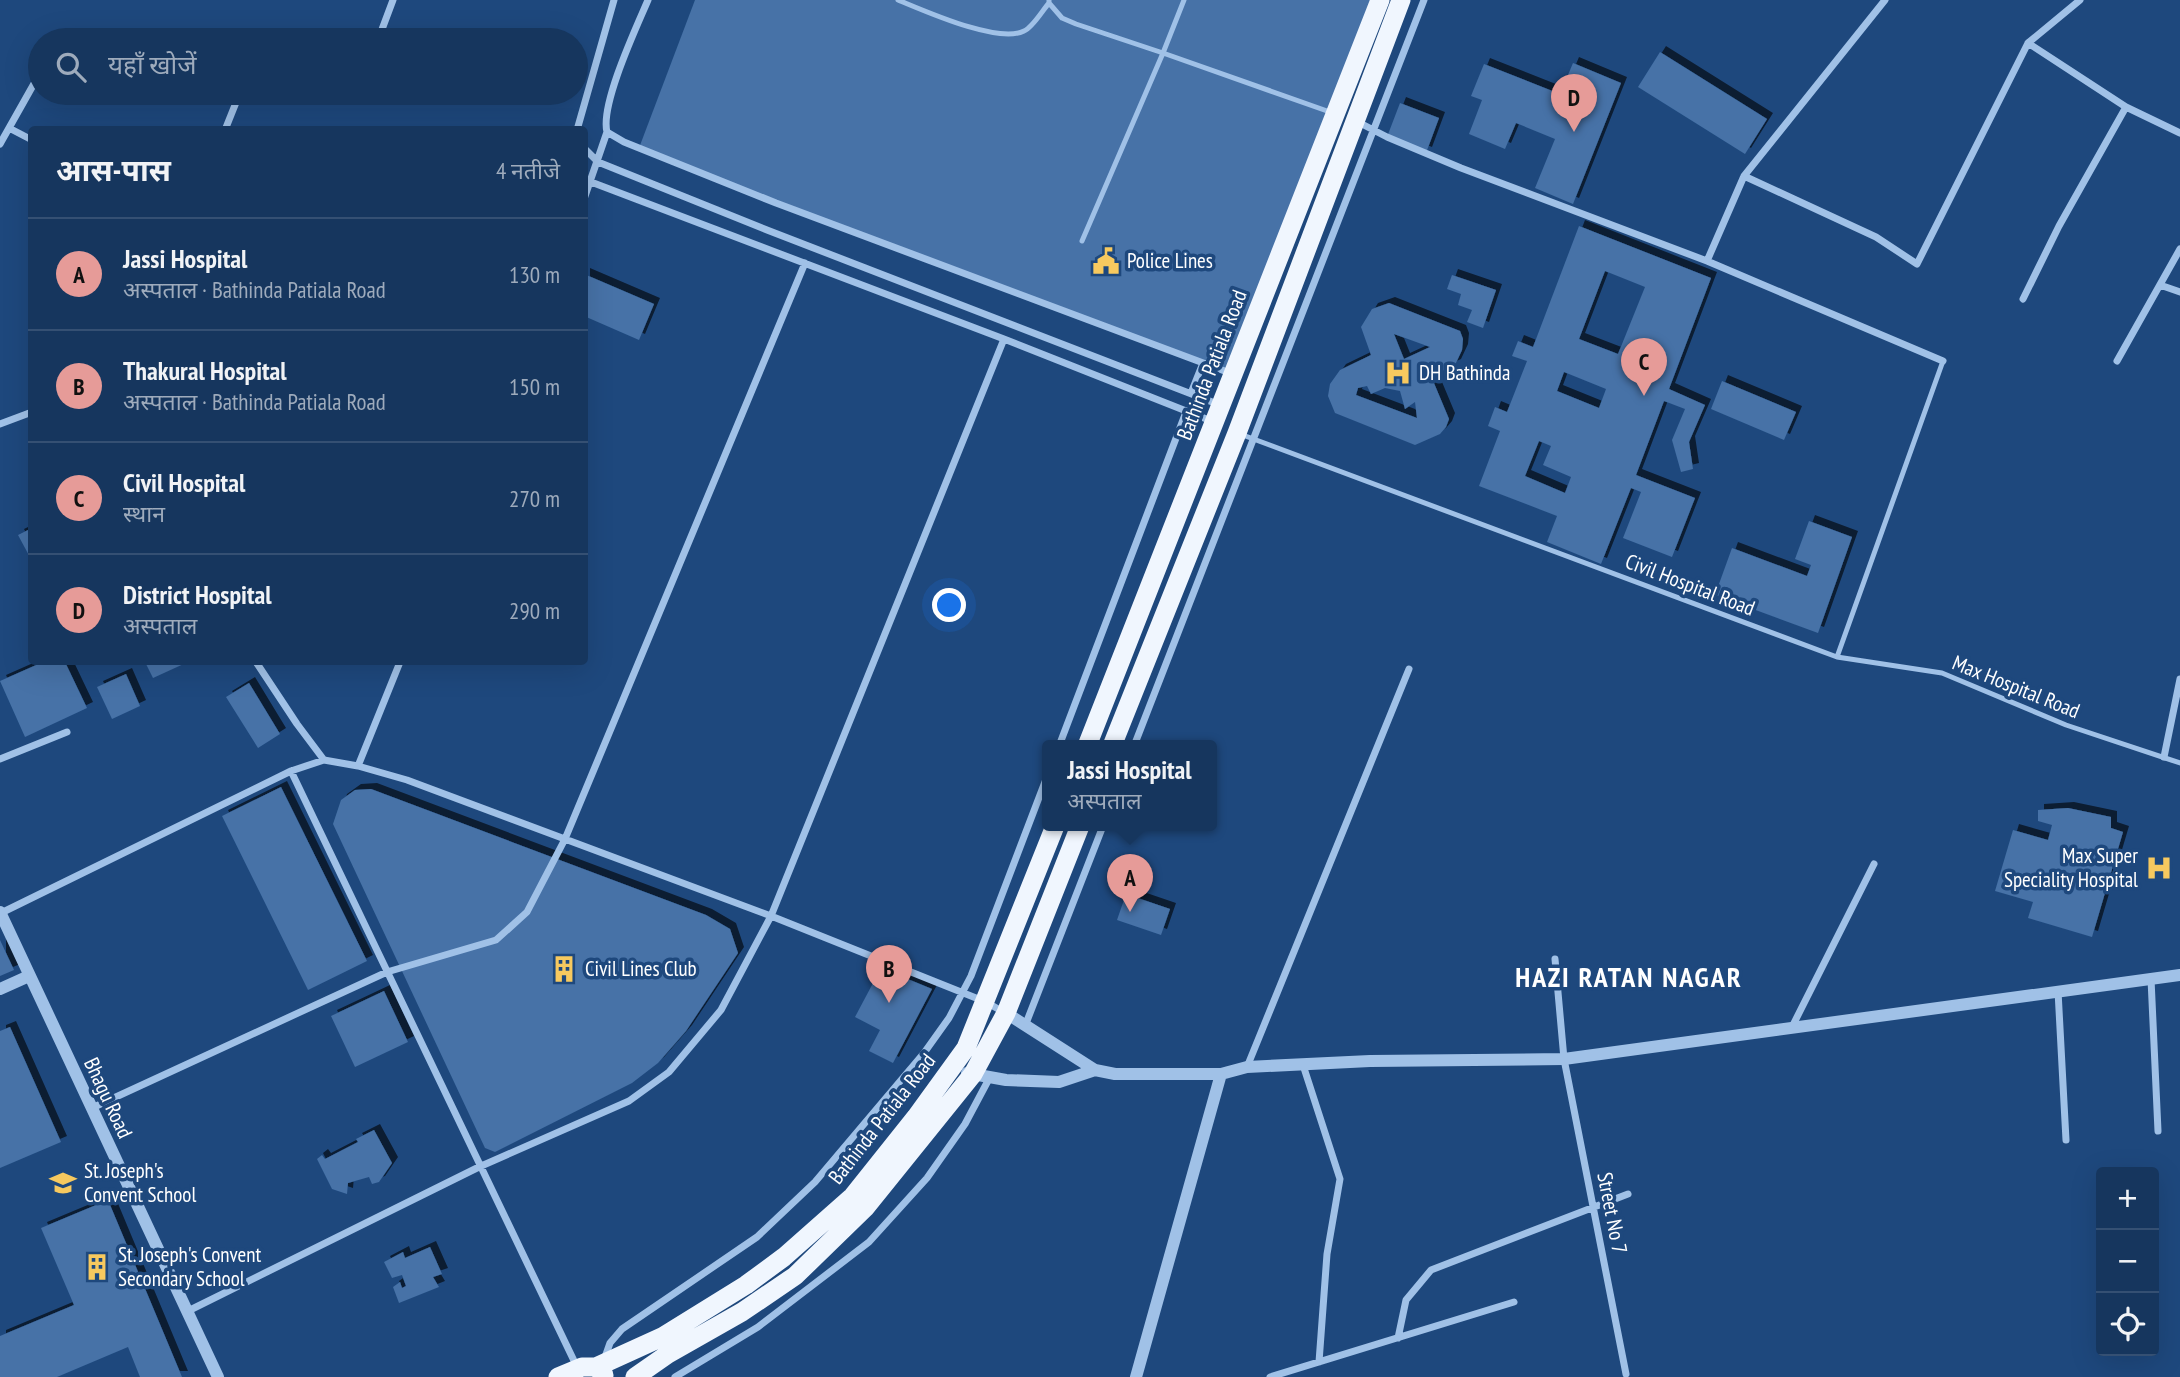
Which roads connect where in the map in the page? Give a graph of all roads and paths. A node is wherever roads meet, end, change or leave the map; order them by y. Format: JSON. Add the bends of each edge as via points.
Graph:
{"nodes":[{"id":1,"x":393,"y":0,"type":"edge"},
{"id":2,"x":614,"y":0,"type":"edge"},
{"id":3,"x":648,"y":0,"type":"edge"},
{"id":4,"x":898,"y":0,"type":"edge"},
{"id":5,"x":1184,"y":0,"type":"edge"},
{"id":6,"x":1380,"y":0,"type":"edge"},
{"id":7,"x":1401,"y":0,"type":"edge"},
{"id":8,"x":1424,"y":0,"type":"edge"},
{"id":9,"x":1885,"y":0,"type":"edge"},
{"id":10,"x":2080,"y":0,"type":"edge"},
{"id":11,"x":1049,"y":1,"type":"edge"},
{"id":12,"x":382,"y":28,"type":"edge"},
{"id":13,"x":2028,"y":43,"type":"junction"},
{"id":14,"x":1163,"y":53,"type":"junction"},
{"id":15,"x":588,"y":86,"type":"edge"},
{"id":16,"x":28,"y":94,"type":"edge"},
{"id":17,"x":235,"y":105,"type":"edge"},
{"id":18,"x":582,"y":105,"type":"edge"},
{"id":19,"x":2126,"y":107,"type":"junction"},
{"id":20,"x":1335,"y":114,"type":"junction"},
{"id":21,"x":1355,"y":121,"type":"junction"},
{"id":22,"x":227,"y":126,"type":"edge"},
{"id":23,"x":576,"y":126,"type":"edge"},
{"id":24,"x":9,"y":128,"type":"junction"},
{"id":25,"x":1374,"y":130,"type":"junction"},
{"id":26,"x":607,"y":132,"type":"junction"},
{"id":27,"x":2180,"y":133,"type":"edge"},
{"id":28,"x":28,"y":138,"type":"edge"},
{"id":29,"x":0,"y":144,"type":"edge"},
{"id":30,"x":588,"y":152,"type":"edge"},
{"id":31,"x":598,"y":162,"type":"junction"},
{"id":32,"x":1744,"y":176,"type":"junction"},
{"id":33,"x":591,"y":182,"type":"junction"},
{"id":34,"x":588,"y":189,"type":"edge"},
{"id":35,"x":1082,"y":241,"type":"dead end"},
{"id":36,"x":2180,"y":249,"type":"edge"},
{"id":37,"x":1707,"y":261,"type":"junction"},
{"id":38,"x":805,"y":263,"type":"junction"},
{"id":39,"x":2160,"y":285,"type":"junction"},
{"id":40,"x":2180,"y":292,"type":"edge"},
{"id":41,"x":2023,"y":299,"type":"dead end"},
{"id":42,"x":1004,"y":339,"type":"junction"},
{"id":43,"x":1943,"y":361,"type":"joint"},
{"id":44,"x":2117,"y":361,"type":"dead end"},
{"id":45,"x":1203,"y":363,"type":"junction"},
{"id":46,"x":1233,"y":374,"type":"junction"},
{"id":47,"x":1191,"y":393,"type":"junction"},
{"id":48,"x":1186,"y":412,"type":"junction"},
{"id":49,"x":28,"y":414,"type":"edge"},
{"id":50,"x":1217,"y":414,"type":"junction"},
{"id":51,"x":0,"y":424,"type":"edge"},
{"id":52,"x":1245,"y":436,"type":"junction"},
{"id":53,"x":1837,"y":657,"type":"junction"},
{"id":54,"x":258,"y":665,"type":"edge"},
{"id":55,"x":399,"y":665,"type":"edge"},
{"id":56,"x":1409,"y":669,"type":"dead end"},
{"id":57,"x":2180,"y":679,"type":"edge"},
{"id":58,"x":67,"y":732,"type":"dead end"},
{"id":59,"x":1061,"y":740,"type":"edge"},
{"id":60,"x":1089,"y":740,"type":"edge"},
{"id":61,"x":1115,"y":740,"type":"edge"},
{"id":62,"x":1136,"y":740,"type":"edge"},
{"id":63,"x":2164,"y":757,"type":"junction"},
{"id":64,"x":0,"y":759,"type":"edge"},
{"id":65,"x":324,"y":760,"type":"junction"},
{"id":66,"x":2180,"y":763,"type":"edge"},
{"id":67,"x":358,"y":766,"type":"junction"},
{"id":68,"x":292,"y":771,"type":"junction"},
{"id":69,"x":1042,"y":789,"type":"edge"},
{"id":70,"x":1053,"y":831,"type":"edge"},
{"id":71,"x":1078,"y":831,"type":"edge"},
{"id":72,"x":1101,"y":831,"type":"edge"},
{"id":73,"x":565,"y":839,"type":"junction"},
{"id":74,"x":1874,"y":864,"type":"dead end"},
{"id":75,"x":0,"y":913,"type":"edge"},
{"id":76,"x":771,"y":916,"type":"junction"},
{"id":77,"x":1555,"y":959,"type":"dead end"},
{"id":78,"x":387,"y":972,"type":"junction"},
{"id":79,"x":2180,"y":975,"type":"edge"},
{"id":80,"x":29,"y":976,"type":"junction"},
{"id":81,"x":2151,"y":979,"type":"junction"},
{"id":82,"x":0,"y":989,"type":"edge"},
{"id":83,"x":2058,"y":991,"type":"junction"},
{"id":84,"x":963,"y":993,"type":"junction"},
{"id":85,"x":986,"y":1002,"type":"junction"},
{"id":86,"x":1006,"y":1013,"type":"junction"},
{"id":87,"x":1025,"y":1026,"type":"junction"},
{"id":88,"x":1792,"y":1028,"type":"junction"},
{"id":89,"x":1564,"y":1059,"type":"junction"},
{"id":90,"x":1303,"y":1065,"type":"junction"},
{"id":91,"x":1247,"y":1067,"type":"junction"},
{"id":92,"x":950,"y":1070,"type":"junction"},
{"id":93,"x":1095,"y":1070,"type":"junction"},
{"id":94,"x":1221,"y":1074,"type":"junction"},
{"id":95,"x":982,"y":1076,"type":"junction"},
{"id":96,"x":92,"y":1108,"type":"junction"},
{"id":97,"x":2158,"y":1131,"type":"dead end"},
{"id":98,"x":2066,"y":1140,"type":"dead end"},
{"id":99,"x":480,"y":1167,"type":"junction"},
{"id":100,"x":1628,"y":1194,"type":"dead end"},
{"id":101,"x":1594,"y":1207,"type":"junction"},
{"id":102,"x":1514,"y":1302,"type":"dead end"},
{"id":103,"x":188,"y":1311,"type":"junction"},
{"id":104,"x":1398,"y":1338,"type":"junction"},
{"id":105,"x":1319,"y":1362,"type":"junction"},
{"id":106,"x":596,"y":1369,"type":"edge"},
{"id":107,"x":1626,"y":1374,"type":"dead end"},
{"id":108,"x":218,"y":1377,"type":"edge"},
{"id":109,"x":558,"y":1377,"type":"edge"},
{"id":110,"x":635,"y":1377,"type":"edge"},
{"id":111,"x":676,"y":1377,"type":"edge"},
{"id":112,"x":1136,"y":1377,"type":"edge"},
{"id":113,"x":1270,"y":1377,"type":"edge"}],
"edges":[{"from":1,"to":12,"type":"street"},
{"from":2,"to":15,"type":"street"},
{"from":3,"to":26,"type":"street","via":[[607,111]]},
{"from":4,"to":11,"type":"lane","via":[[1006,36],[1026,31]]},
{"from":5,"to":14,"type":"lane"},
{"from":6,"to":20,"type":"highway","name":"Bathinda Patiala Road"},
{"from":7,"to":21,"type":"highway"},
{"from":8,"to":25,"type":"street"},
{"from":9,"to":32,"type":"street"},
{"from":10,"to":13,"type":"street"},
{"from":11,"to":14,"type":"lane","via":[[1062,18]]},
{"from":13,"to":19,"type":"street"},
{"from":13,"to":32,"type":"street","via":[[1917,264],[1876,237]]},
{"from":14,"to":20,"type":"lane"},
{"from":14,"to":35,"type":"lane"},
{"from":16,"to":24,"type":"street"},
{"from":17,"to":22,"type":"street"},
{"from":18,"to":23,"type":"street"},
{"from":19,"to":27,"type":"street"},
{"from":19,"to":41,"type":"street"},
{"from":20,"to":21,"type":"lane"},
{"from":20,"to":46,"type":"highway","name":"Bathinda Patiala Road"},
{"from":21,"to":25,"type":"street"},
{"from":21,"to":52,"type":"highway"},
{"from":24,"to":28,"type":"street"},
{"from":24,"to":29,"type":"street"},
{"from":25,"to":37,"type":"street","via":[[1461,168]]},
{"from":25,"to":52,"type":"street"},
{"from":26,"to":31,"type":"street"},
{"from":26,"to":45,"type":"street","via":[[776,203]]},
{"from":30,"to":31,"type":"street"},
{"from":31,"to":33,"type":"street"},
{"from":31,"to":47,"type":"street"},
{"from":32,"to":37,"type":"street"},
{"from":33,"to":34,"type":"street"},
{"from":33,"to":38,"type":"street"},
{"from":36,"to":39,"type":"street"},
{"from":37,"to":43,"type":"street"},
{"from":38,"to":42,"type":"street"},
{"from":38,"to":73,"type":"street"},
{"from":39,"to":40,"type":"street"},
{"from":39,"to":44,"type":"street"},
{"from":42,"to":48,"type":"street"},
{"from":42,"to":76,"type":"street"},
{"from":43,"to":53,"type":"lane"},
{"from":45,"to":46,"type":"street"},
{"from":45,"to":47,"type":"street"},
{"from":46,"to":50,"type":"highway","name":"Bathinda Patiala Road"},
{"from":47,"to":50,"type":"street"},
{"from":48,"to":50,"type":"street"},
{"from":48,"to":59,"type":"street"},
{"from":49,"to":51,"type":"street"},
{"from":50,"to":60,"type":"highway","name":"Bathinda Patiala Road"},
{"from":52,"to":53,"type":"lane","name":"Civil Hospital Road"},
{"from":52,"to":61,"type":"highway"},
{"from":52,"to":62,"type":"street"},
{"from":53,"to":63,"type":"lane","name":"Max Hospital Road","via":[[1942,673],[2066,725]]},
{"from":54,"to":65,"type":"street"},
{"from":55,"to":67,"type":"street"},
{"from":56,"to":91,"type":"street"},
{"from":57,"to":63,"type":"street"},
{"from":58,"to":64,"type":"street"},
{"from":63,"to":66,"type":"lane","name":"Max Hospital Road"},
{"from":65,"to":67,"type":"street"},
{"from":65,"to":68,"type":"street"},
{"from":67,"to":73,"type":"street"},
{"from":68,"to":75,"type":"street"},
{"from":68,"to":78,"type":"street"},
{"from":69,"to":84,"type":"street"},
{"from":70,"to":85,"type":"highway","name":"Bathinda Patiala Road"},
{"from":71,"to":86,"type":"highway"},
{"from":72,"to":87,"type":"street"},
{"from":73,"to":76,"type":"street"},
{"from":73,"to":78,"type":"street","via":[[527,912],[496,940]]},
{"from":74,"to":88,"type":"street"},
{"from":75,"to":80,"type":"street","name":"Bhagu Road"},
{"from":76,"to":84,"type":"street"},
{"from":76,"to":99,"type":"street","via":[[721,1010],[669,1072],[629,1101]]},
{"from":77,"to":89,"type":"street","name":"Street No 7"},
{"from":78,"to":96,"type":"street"},
{"from":78,"to":99,"type":"street"},
{"from":79,"to":81,"type":"street"},
{"from":80,"to":82,"type":"street"},
{"from":80,"to":96,"type":"street","name":"Bhagu Road"},
{"from":81,"to":83,"type":"street"},
{"from":81,"to":97,"type":"street"},
{"from":83,"to":88,"type":"street"},
{"from":83,"to":98,"type":"street"},
{"from":84,"to":85,"type":"street"},
{"from":84,"to":106,"type":"street","via":[[924,1053],[815,1182],[757,1237],[622,1329]]},
{"from":85,"to":86,"type":"street"},
{"from":85,"to":92,"type":"highway","name":"Bathinda Patiala Road","via":[[966,1048]]},
{"from":86,"to":87,"type":"street"},
{"from":86,"to":95,"type":"highway"},
{"from":87,"to":93,"type":"street"},
{"from":88,"to":89,"type":"street"},
{"from":89,"to":90,"type":"street"},
{"from":89,"to":101,"type":"street","name":"Street No 7"},
{"from":90,"to":91,"type":"street"},
{"from":90,"to":105,"type":"street","via":[[1340,1179],[1327,1254]]},
{"from":91,"to":94,"type":"street"},
{"from":92,"to":95,"type":"street"},
{"from":92,"to":106,"type":"highway","name":"Bathinda Patiala Road","via":[[853,1196],[784,1257],[662,1337]]},
{"from":93,"to":94,"type":"street"},
{"from":93,"to":95,"type":"street","via":[[1059,1082]]},
{"from":94,"to":112,"type":"street"},
{"from":95,"to":110,"type":"highway","via":[[865,1208],[795,1276]]},
{"from":95,"to":111,"type":"street","via":[[965,1124],[927,1178],[869,1241],[758,1327]]},
{"from":96,"to":103,"type":"street","name":"Bhagu Road"},
{"from":99,"to":103,"type":"street"},
{"from":99,"to":106,"type":"street"},
{"from":100,"to":101,"type":"street"},
{"from":101,"to":104,"type":"street","via":[[1431,1270],[1406,1300]]},
{"from":101,"to":107,"type":"street","name":"Street No 7"},
{"from":102,"to":104,"type":"street"},
{"from":103,"to":108,"type":"street","name":"Bhagu Road"},
{"from":104,"to":105,"type":"street"},
{"from":105,"to":113,"type":"street"},
{"from":106,"to":109,"type":"highway","name":"Bathinda Patiala Road"}]}
